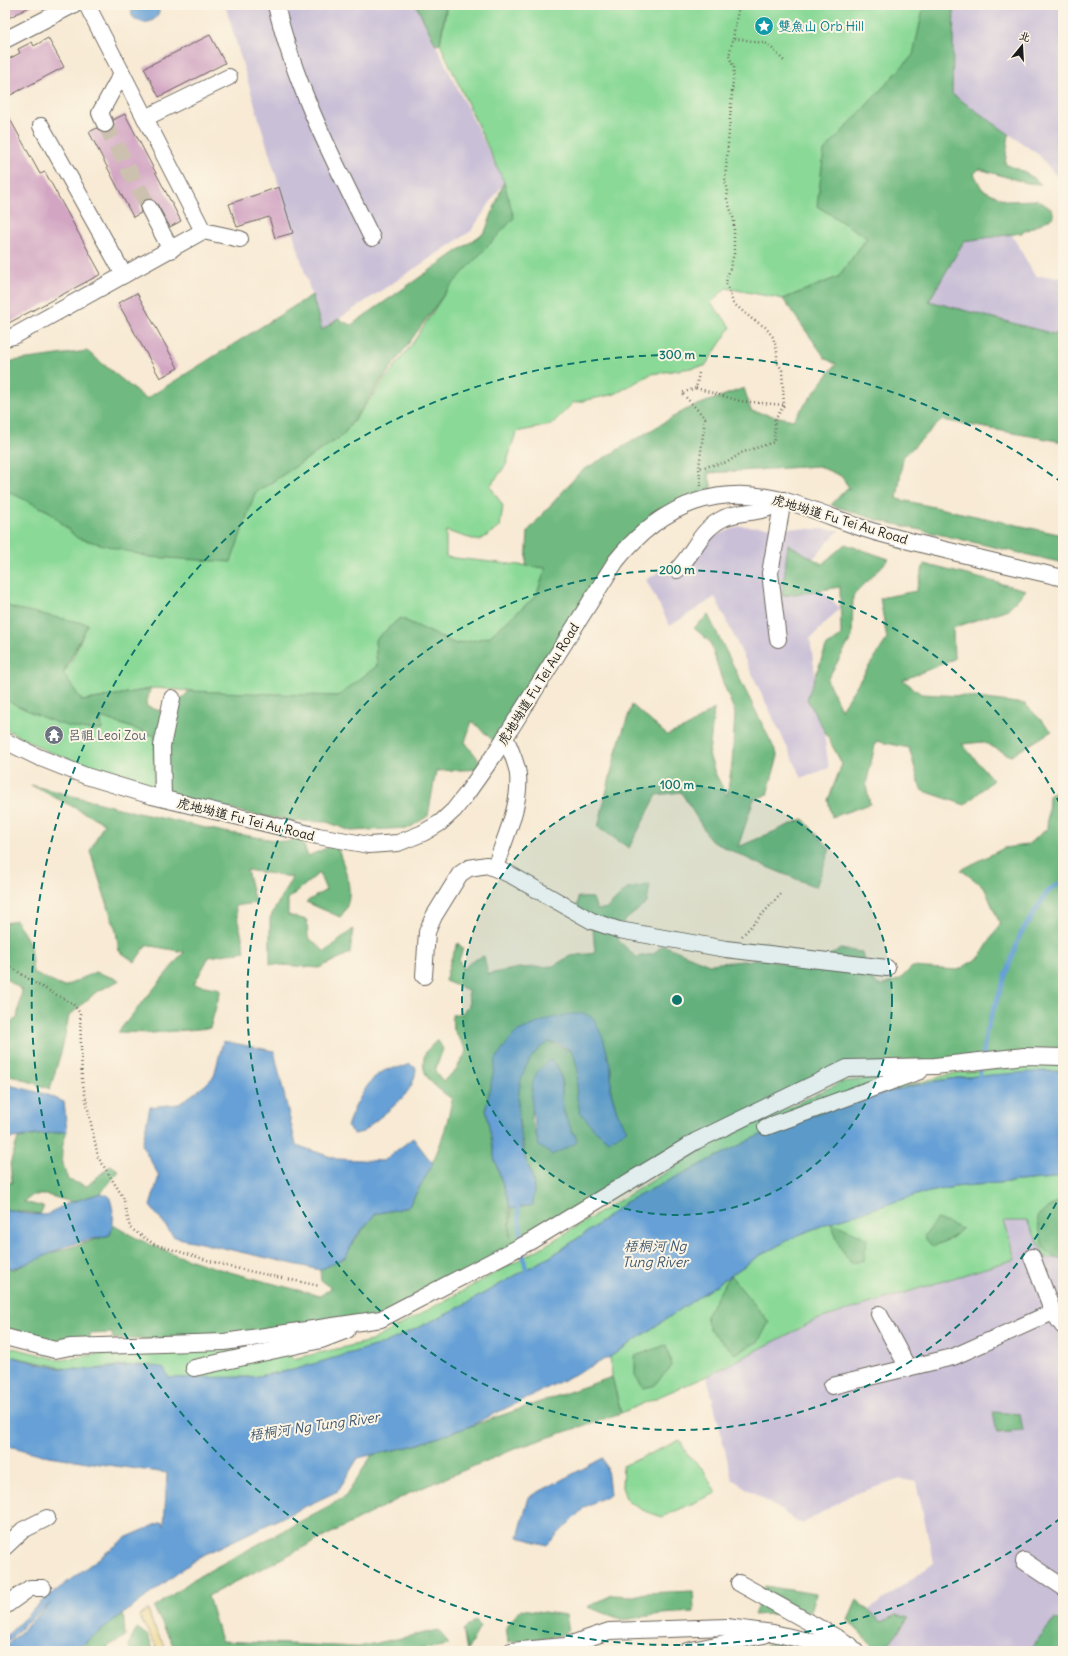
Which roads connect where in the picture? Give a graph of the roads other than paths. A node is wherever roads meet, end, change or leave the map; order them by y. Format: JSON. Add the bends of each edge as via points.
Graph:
{"nodes":[{"id":1,"x":73,"y":5,"type":"edge"},
{"id":2,"x":87,"y":5,"type":"edge"},
{"id":3,"x":276,"y":5,"type":"edge"},
{"id":4,"x":5,"y":40,"type":"edge"},
{"id":5,"x":122,"y":73,"type":"junction"},
{"id":6,"x":229,"y":77,"type":"dead end"},
{"id":7,"x":145,"y":118,"type":"junction"},
{"id":8,"x":105,"y":124,"type":"tunnel mouth"},
{"id":9,"x":41,"y":126,"type":"dead end"},
{"id":10,"x":149,"y":208,"type":"tunnel mouth"},
{"id":11,"x":203,"y":231,"type":"junction"},
{"id":12,"x":372,"y":238,"type":"dead end"},
{"id":13,"x":240,"y":239,"type":"dead end"},
{"id":14,"x":170,"y":250,"type":"junction"},
{"id":15,"x":124,"y":275,"type":"junction"},
{"id":16,"x":5,"y":338,"type":"edge"},
{"id":17,"x":783,"y":500,"type":"junction"},
{"id":18,"x":677,"y":570,"type":"dead end"},
{"id":19,"x":1063,"y":578,"type":"edge"},
{"id":20,"x":778,"y":639,"type":"dead end"},
{"id":21,"x":172,"y":698,"type":"dead end"},
{"id":22,"x":505,"y":737,"type":"junction"},
{"id":23,"x":5,"y":741,"type":"edge"},
{"id":24,"x":164,"y":798,"type":"junction"},
{"id":25,"x":494,"y":868,"type":"junction"},
{"id":26,"x":887,"y":968,"type":"dead end"},
{"id":27,"x":424,"y":976,"type":"dead end"},
{"id":28,"x":1063,"y":1058,"type":"edge"},
{"id":29,"x":935,"y":1066,"type":"junction"},
{"id":30,"x":766,"y":1127,"type":"dead end"},
{"id":31,"x":1032,"y":1257,"type":"dead end"},
{"id":32,"x":1053,"y":1312,"type":"junction"},
{"id":33,"x":878,"y":1314,"type":"dead end"},
{"id":34,"x":378,"y":1319,"type":"junction"},
{"id":35,"x":1063,"y":1326,"type":"edge"},
{"id":36,"x":5,"y":1337,"type":"edge"},
{"id":37,"x":194,"y":1368,"type":"dead end"},
{"id":38,"x":908,"y":1368,"type":"junction"},
{"id":39,"x":832,"y":1386,"type":"dead end"},
{"id":40,"x":47,"y":1518,"type":"dead end"},
{"id":41,"x":5,"y":1547,"type":"edge"},
{"id":42,"x":1024,"y":1561,"type":"dead end"},
{"id":43,"x":739,"y":1583,"type":"dead end"},
{"id":44,"x":1063,"y":1587,"type":"edge"},
{"id":45,"x":43,"y":1588,"type":"dead end"},
{"id":46,"x":5,"y":1606,"type":"edge"},
{"id":47,"x":774,"y":1633,"type":"junction"},
{"id":48,"x":511,"y":1651,"type":"edge"},
{"id":49,"x":687,"y":1651,"type":"edge"},
{"id":50,"x":842,"y":1651,"type":"edge"},
{"id":51,"x":855,"y":1651,"type":"edge"}],
"edges":[{"from":1,"to":4,"type":"street"},
{"from":2,"to":5,"type":"street"},
{"from":3,"to":12,"type":"street","via":[[302,87],[332,157]]},
{"from":5,"to":7,"type":"street"},
{"from":5,"to":8,"type":"street","via":[[100,113]]},
{"from":6,"to":7,"type":"street"},
{"from":7,"to":11,"type":"street"},
{"from":9,"to":15,"type":"street"},
{"from":10,"to":14,"type":"street"},
{"from":11,"to":13,"type":"street"},
{"from":11,"to":14,"type":"street"},
{"from":14,"to":15,"type":"street"},
{"from":15,"to":16,"type":"street","via":[[14,336]]},
{"from":17,"to":18,"type":"street","via":[[773,508],[725,518],[709,527],[700,536],[690,556]]},
{"from":17,"to":19,"type":"street","name":"虎地坳道 Fu Tei Au Road","via":[[874,532]]},
{"from":17,"to":20,"type":"street","via":[[770,573]]},
{"from":17,"to":22,"type":"street","name":"虎地坳道 Fu Tei Au Road","via":[[756,495],[721,494],[679,508],[659,520],[616,561]]},
{"from":21,"to":24,"type":"street","via":[[162,746]]},
{"from":22,"to":24,"type":"street","name":"虎地坳道 Fu Tei Au Road","via":[[454,810],[423,834],[398,843],[369,845],[331,839]]},
{"from":22,"to":25,"type":"street","via":[[518,773],[518,789]]},
{"from":23,"to":24,"type":"street","name":"虎地坳道 Fu Tei Au Road","via":[[86,776]]},
{"from":25,"to":26,"type":"street","via":[[592,921],[619,930],[726,949]]},
{"from":25,"to":27,"type":"street","via":[[487,865],[469,868],[460,874],[427,932]]},
{"from":28,"to":29,"type":"street","via":[[1024,1056]]},
{"from":29,"to":30,"type":"street"},
{"from":29,"to":34,"type":"street","via":[[847,1068],[696,1141],[531,1241]]},
{"from":31,"to":32,"type":"street"},
{"from":32,"to":35,"type":"street"},
{"from":32,"to":38,"type":"street","via":[[954,1357]]},
{"from":33,"to":38,"type":"street"},
{"from":34,"to":36,"type":"street","via":[[224,1342],[70,1347],[55,1350]]},
{"from":34,"to":37,"type":"street","via":[[322,1340]]},
{"from":38,"to":39,"type":"street"},
{"from":40,"to":41,"type":"street","via":[[20,1524]]},
{"from":42,"to":44,"type":"street"},
{"from":43,"to":51,"type":"street","via":[[850,1644]]},
{"from":45,"to":46,"type":"street","via":[[30,1588]]},
{"from":47,"to":48,"type":"street","via":[[726,1627],[608,1631],[565,1646]]},
{"from":47,"to":49,"type":"street"},
{"from":47,"to":50,"type":"street"}]}
